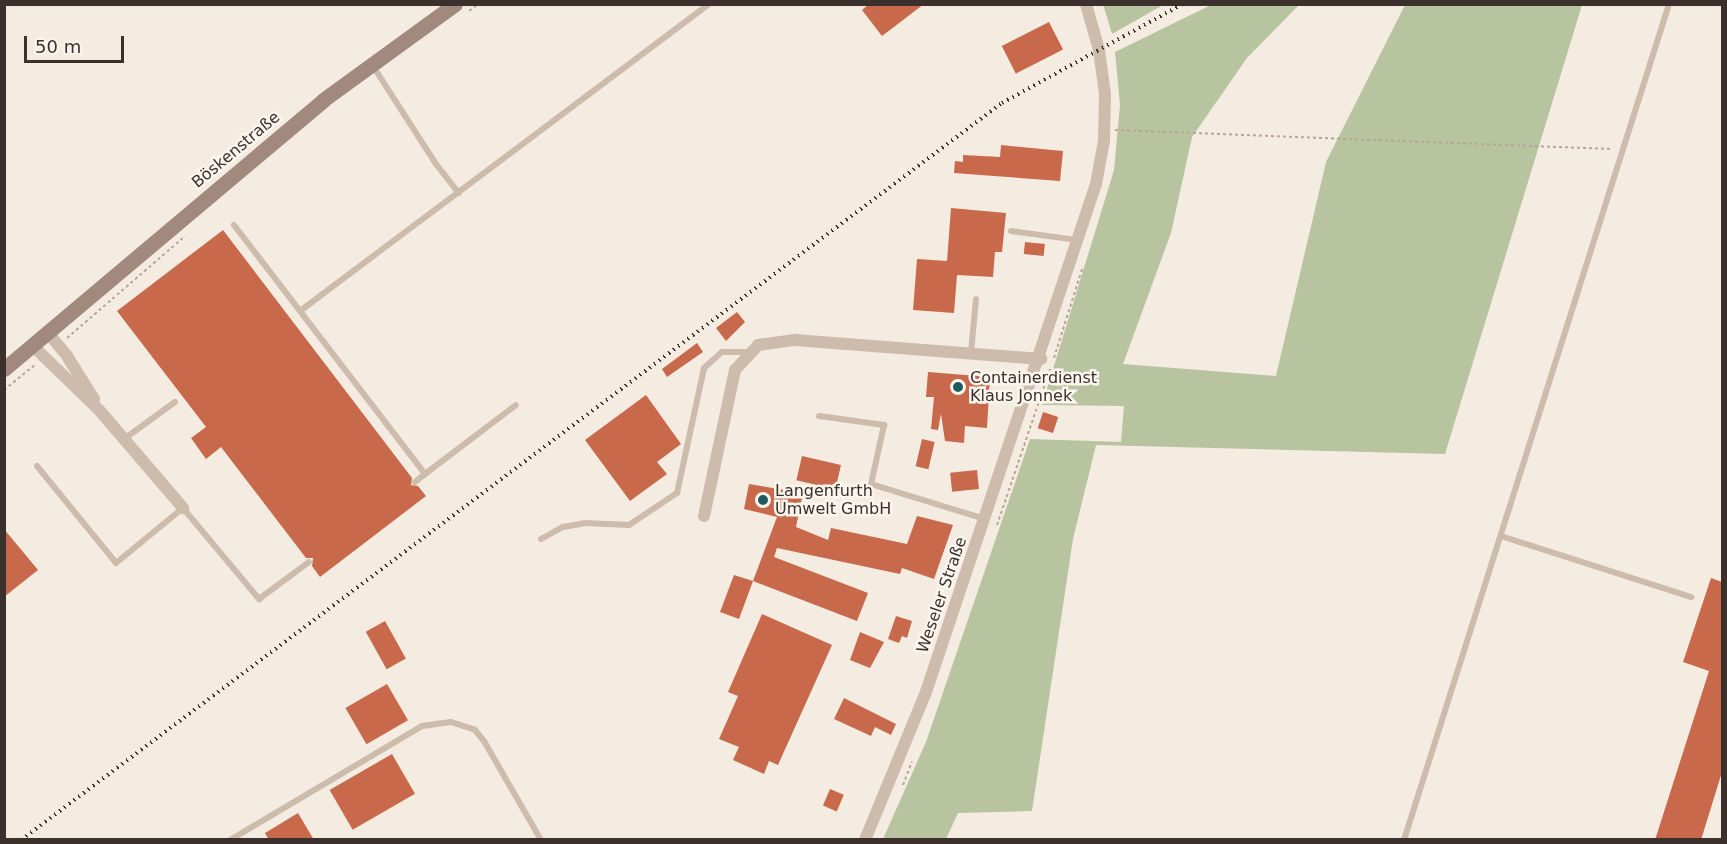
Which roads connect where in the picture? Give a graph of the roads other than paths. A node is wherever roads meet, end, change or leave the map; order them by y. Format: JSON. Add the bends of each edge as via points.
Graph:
{"nodes":[{"id":1,"x":709,"y":4,"type":"edge"},
{"id":2,"x":1086,"y":4,"type":"edge"},
{"id":3,"x":1669,"y":4,"type":"edge"},
{"id":4,"x":459,"y":9,"type":"edge"},
{"id":5,"x":371,"y":63,"type":"junction"},
{"id":6,"x":459,"y":193,"type":"junction"},
{"id":7,"x":234,"y":225,"type":"dead end"},
{"id":8,"x":1011,"y":231,"type":"dead end"},
{"id":9,"x":1079,"y":240,"type":"junction"},
{"id":10,"x":976,"y":299,"type":"dead end"},
{"id":11,"x":300,"y":311,"type":"junction"},
{"id":12,"x":53,"y":339,"type":"junction"},
{"id":13,"x":38,"y":352,"type":"junction"},
{"id":14,"x":748,"y":352,"type":"junction"},
{"id":15,"x":971,"y":353,"type":"junction"},
{"id":16,"x":1041,"y":358,"type":"junction"},
{"id":17,"x":4,"y":369,"type":"edge"},
{"id":18,"x":175,"y":402,"type":"dead end"},
{"id":19,"x":516,"y":405,"type":"dead end"},
{"id":20,"x":100,"y":411,"type":"junction"},
{"id":21,"x":819,"y":416,"type":"dead end"},
{"id":22,"x":124,"y":439,"type":"junction"},
{"id":23,"x":37,"y":466,"type":"dead end"},
{"id":24,"x":425,"y":474,"type":"junction"},
{"id":25,"x":415,"y":482,"type":"dead end"},
{"id":26,"x":183,"y":508,"type":"junction"},
{"id":27,"x":704,"y":516,"type":"dead end"},
{"id":28,"x":986,"y":519,"type":"junction"},
{"id":29,"x":1501,"y":536,"type":"junction"},
{"id":30,"x":541,"y":539,"type":"dead end"},
{"id":31,"x":309,"y":562,"type":"dead end"},
{"id":32,"x":1691,"y":597,"type":"dead end"},
{"id":33,"x":230,"y":840,"type":"edge"},
{"id":34,"x":541,"y":840,"type":"edge"},
{"id":35,"x":865,"y":840,"type":"edge"},
{"id":36,"x":1404,"y":840,"type":"edge"}],
"edges":[{"from":1,"to":6,"type":"lane"},
{"from":2,"to":9,"type":"street","name":"Weseler Straße","via":[[1102,68],[1105,130],[1096,184]]},
{"from":3,"to":29,"type":"lane"},
{"from":4,"to":5,"type":"main road","name":"Böskenstraße"},
{"from":5,"to":6,"type":"lane","via":[[435,164]]},
{"from":5,"to":12,"type":"main road","name":"Böskenstraße"},
{"from":6,"to":11,"type":"lane"},
{"from":7,"to":11,"type":"lane"},
{"from":8,"to":9,"type":"lane"},
{"from":9,"to":16,"type":"street","name":"Weseler Straße"},
{"from":10,"to":15,"type":"lane"},
{"from":11,"to":24,"type":"lane"},
{"from":12,"to":13,"type":"main road","name":"Böskenstraße"},
{"from":12,"to":20,"type":"street"},
{"from":13,"to":17,"type":"main road","name":"Böskenstraße"},
{"from":13,"to":20,"type":"street"},
{"from":14,"to":15,"type":"street","via":[[770,341],[795,340]]},
{"from":14,"to":27,"type":"street","via":[[735,370]]},
{"from":14,"to":30,"type":"lane","via":[[722,352],[704,368],[677,493],[629,525],[585,523],[564,527]]},
{"from":15,"to":16,"type":"street"},
{"from":16,"to":28,"type":"street","name":"Weseler Straße"},
{"from":18,"to":22,"type":"lane"},
{"from":19,"to":24,"type":"lane"},
{"from":20,"to":22,"type":"street"},
{"from":21,"to":28,"type":"lane","via":[[884,425],[872,484]]},
{"from":22,"to":26,"type":"street"},
{"from":23,"to":26,"type":"lane","via":[[116,563]]},
{"from":24,"to":25,"type":"lane"},
{"from":26,"to":31,"type":"lane","via":[[260,599]]},
{"from":28,"to":35,"type":"street","name":"Weseler Straße","via":[[912,731]]},
{"from":29,"to":32,"type":"lane"},
{"from":29,"to":36,"type":"lane"},
{"from":33,"to":34,"type":"lane","via":[[422,726],[451,722],[475,730],[484,741]]}]}
